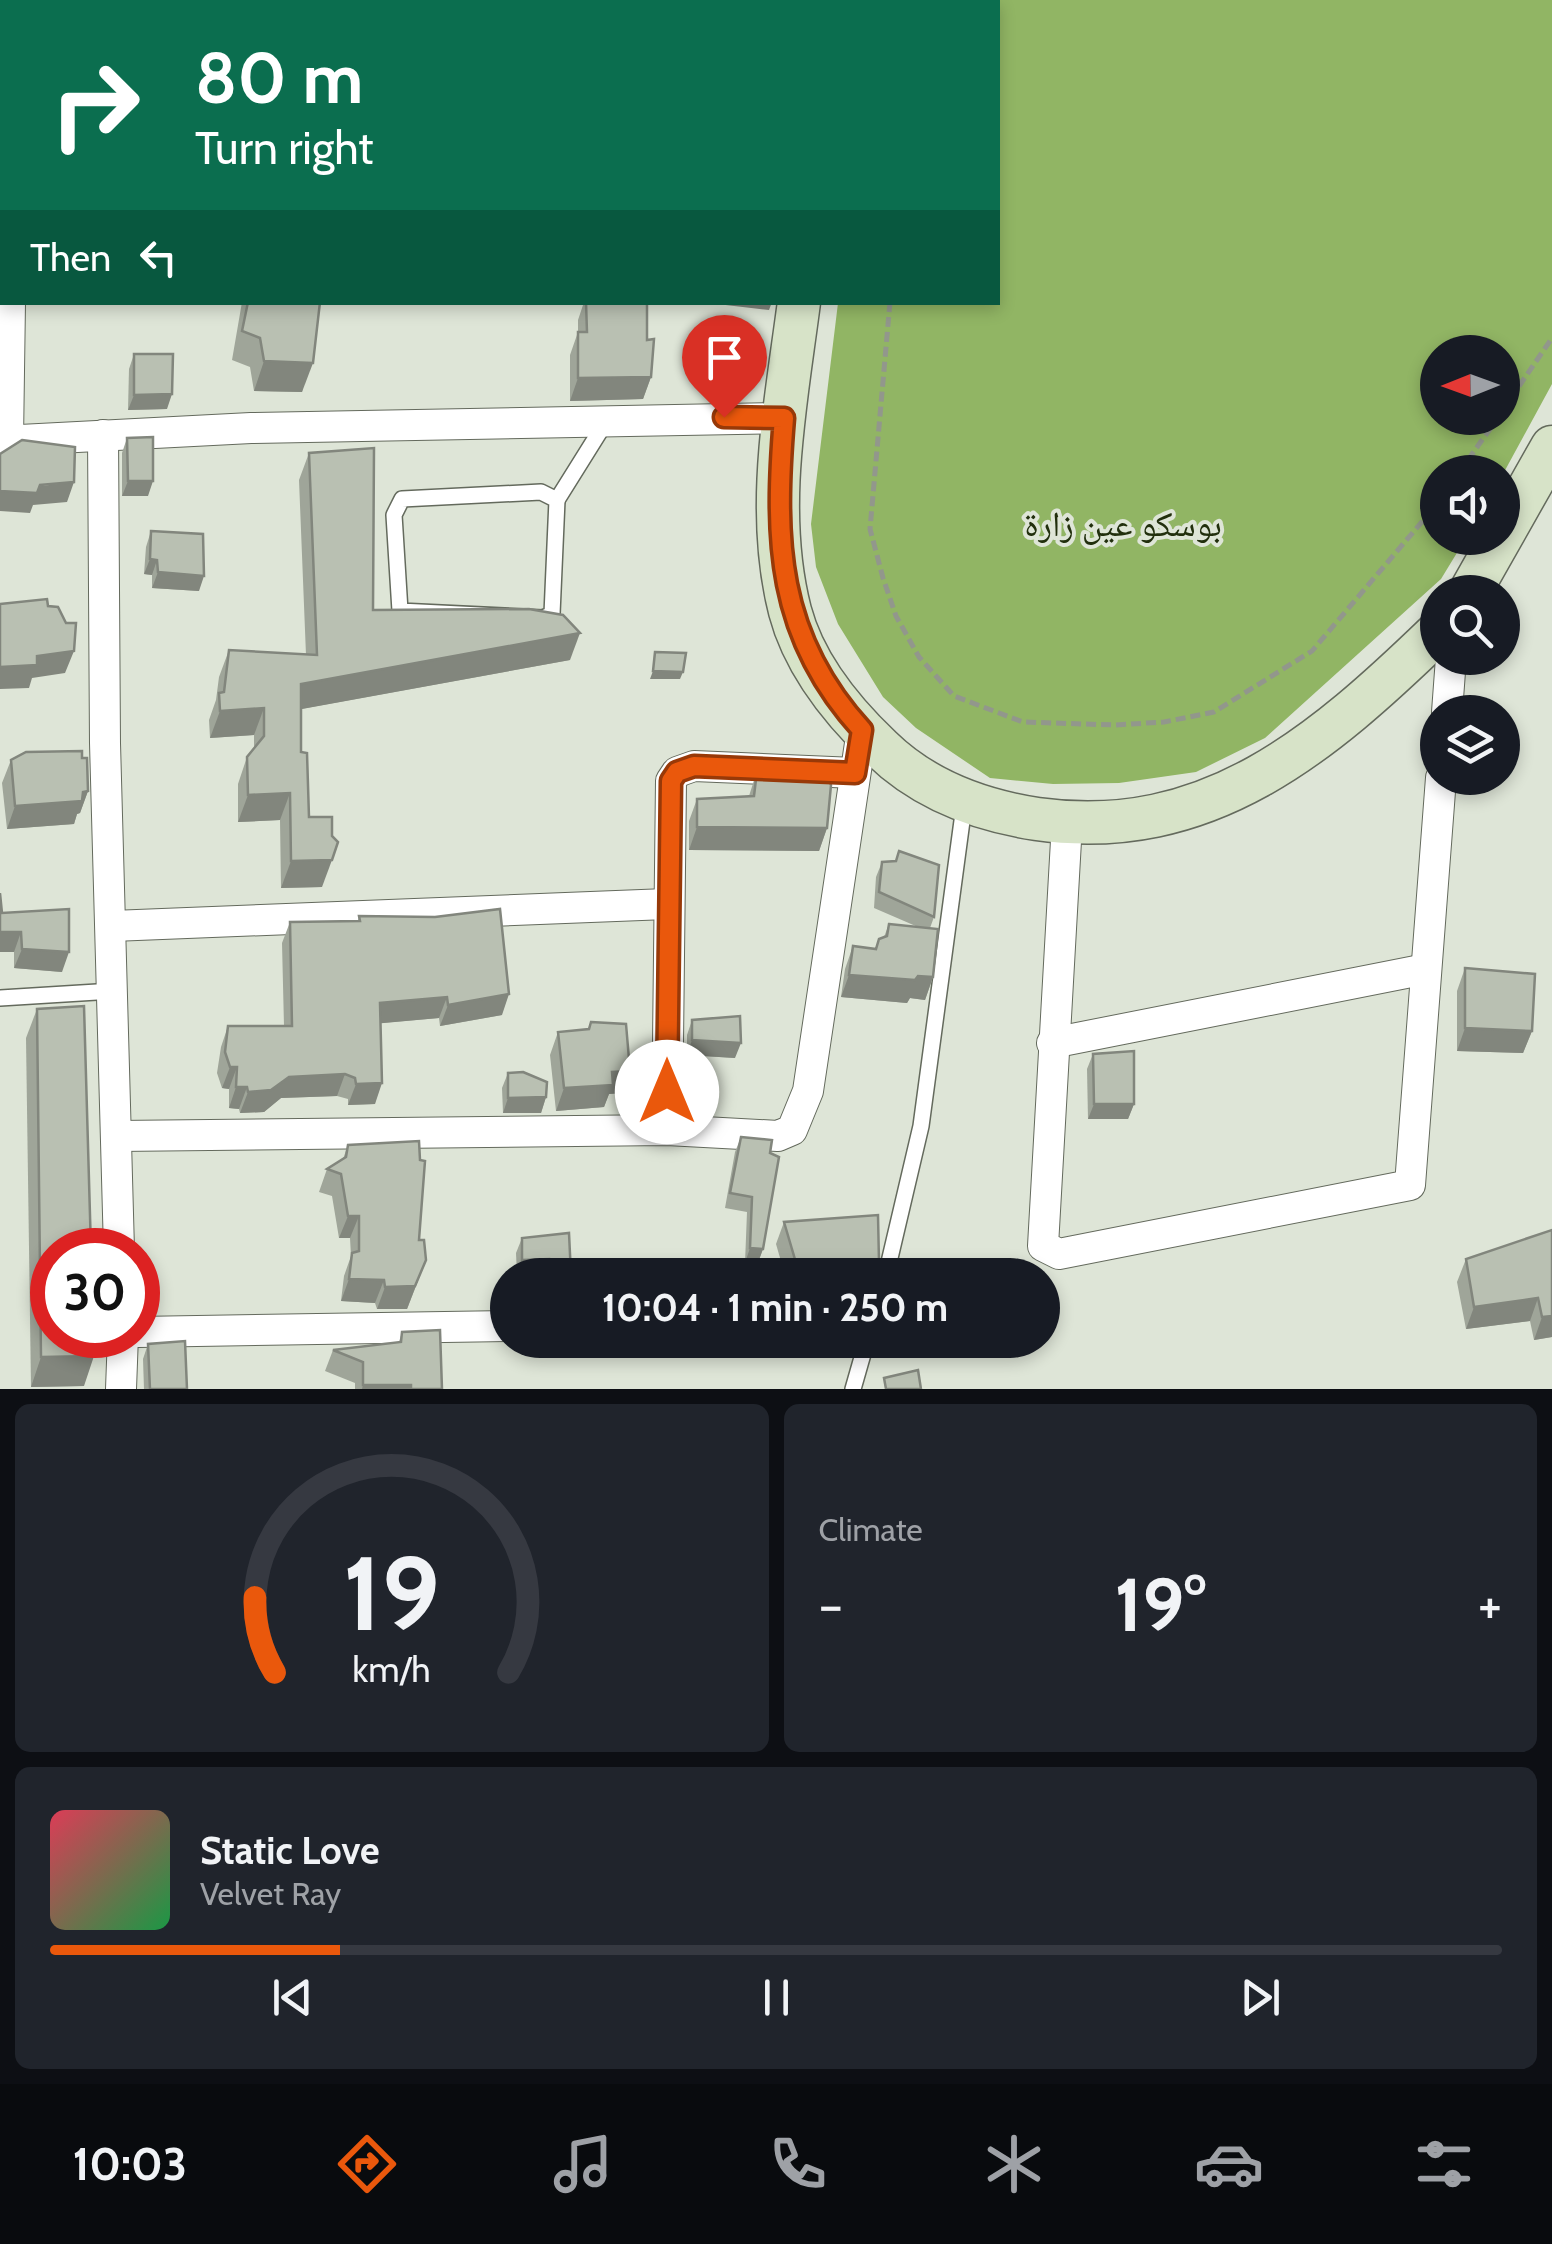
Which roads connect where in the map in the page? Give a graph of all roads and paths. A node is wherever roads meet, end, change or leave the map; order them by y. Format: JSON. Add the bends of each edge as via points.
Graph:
{"nodes":[{"id":1,"x":10,"y":305,"type":"edge"},
{"id":2,"x":800,"y":305,"type":"edge"},
{"id":3,"x":890,"y":305,"type":"edge"},
{"id":4,"x":1552,"y":338,"type":"edge"},
{"id":5,"x":1520,"y":385,"type":"edge"},
{"id":6,"x":784,"y":418,"type":"junction"},
{"id":7,"x":607,"y":420,"type":"junction"},
{"id":8,"x":103,"y":435,"type":"junction"},
{"id":9,"x":4,"y":440,"type":"edge"},
{"id":10,"x":1552,"y":447,"type":"edge"},
{"id":11,"x":556,"y":500,"type":"junction"},
{"id":12,"x":1420,"y":524,"type":"edge"},
{"id":13,"x":1480,"y":575,"type":"edge"},
{"id":14,"x":1420,"y":648,"type":"edge"},
{"id":15,"x":862,"y":730,"type":"junction"},
{"id":16,"x":855,"y":773,"type":"junction"},
{"id":17,"x":1440,"y":795,"type":"edge"},
{"id":18,"x":965,"y":802,"type":"junction"},
{"id":19,"x":1068,"y":823,"type":"junction"},
{"id":20,"x":667,"y":904,"type":"junction"},
{"id":21,"x":112,"y":926,"type":"junction"},
{"id":22,"x":1426,"y":969,"type":"junction"},
{"id":23,"x":113,"y":991,"type":"junction"},
{"id":24,"x":0,"y":998,"type":"edge"},
{"id":25,"x":1052,"y":1043,"type":"junction"},
{"id":26,"x":667,"y":1130,"type":"junction"},
{"id":27,"x":117,"y":1136,"type":"junction"},
{"id":28,"x":119,"y":1228,"type":"edge"},
{"id":29,"x":890,"y":1258,"type":"edge"},
{"id":30,"x":490,"y":1326,"type":"edge"},
{"id":31,"x":160,"y":1332,"type":"edge"},
{"id":32,"x":122,"y":1358,"type":"edge"},
{"id":33,"x":862,"y":1358,"type":"edge"},
{"id":34,"x":120,"y":1389,"type":"edge"},
{"id":35,"x":853,"y":1389,"type":"edge"}],
"edges":[{"from":1,"to":9,"type":"street"},
{"from":2,"to":6,"type":"main road"},
{"from":3,"to":12,"type":"path","via":[[870,529],[896,616],[954,696],[1023,722],[1116,725],[1214,712],[1312,650]]},
{"from":4,"to":5,"type":"path"},
{"from":6,"to":7,"type":"street"},
{"from":6,"to":15,"type":"main road","via":[[778,494],[791,613],[814,668]]},
{"from":7,"to":8,"type":"street"},
{"from":7,"to":11,"type":"lane"},
{"from":8,"to":9,"type":"street"},
{"from":8,"to":21,"type":"street"},
{"from":10,"to":13,"type":"main road"},
{"from":11,"to":11,"type":"lane","via":[[541,492],[402,500],[394,514],[400,612],[552,614]]},
{"from":14,"to":19,"type":"main road","via":[[1342,720],[1256,780],[1155,818]]},
{"from":15,"to":16,"type":"street"},
{"from":15,"to":18,"type":"main road","via":[[926,784]]},
{"from":16,"to":20,"type":"street","via":[[694,766],[677,772],[671,781]]},
{"from":16,"to":26,"type":"street","via":[[802,1114],[792,1130],[778,1136]]},
{"from":17,"to":22,"type":"street"},
{"from":18,"to":19,"type":"main road"},
{"from":18,"to":29,"type":"lane","via":[[922,1126]]},
{"from":19,"to":25,"type":"street"},
{"from":20,"to":21,"type":"street"},
{"from":20,"to":26,"type":"street"},
{"from":21,"to":23,"type":"street"},
{"from":22,"to":25,"type":"street"},
{"from":22,"to":25,"type":"street","via":[[1410,1185],[1059,1254],[1043,1246]]},
{"from":23,"to":24,"type":"lane"},
{"from":23,"to":27,"type":"street"},
{"from":26,"to":27,"type":"street"},
{"from":27,"to":28,"type":"street"},
{"from":30,"to":31,"type":"street"},
{"from":32,"to":34,"type":"street"},
{"from":33,"to":35,"type":"lane"}]}
